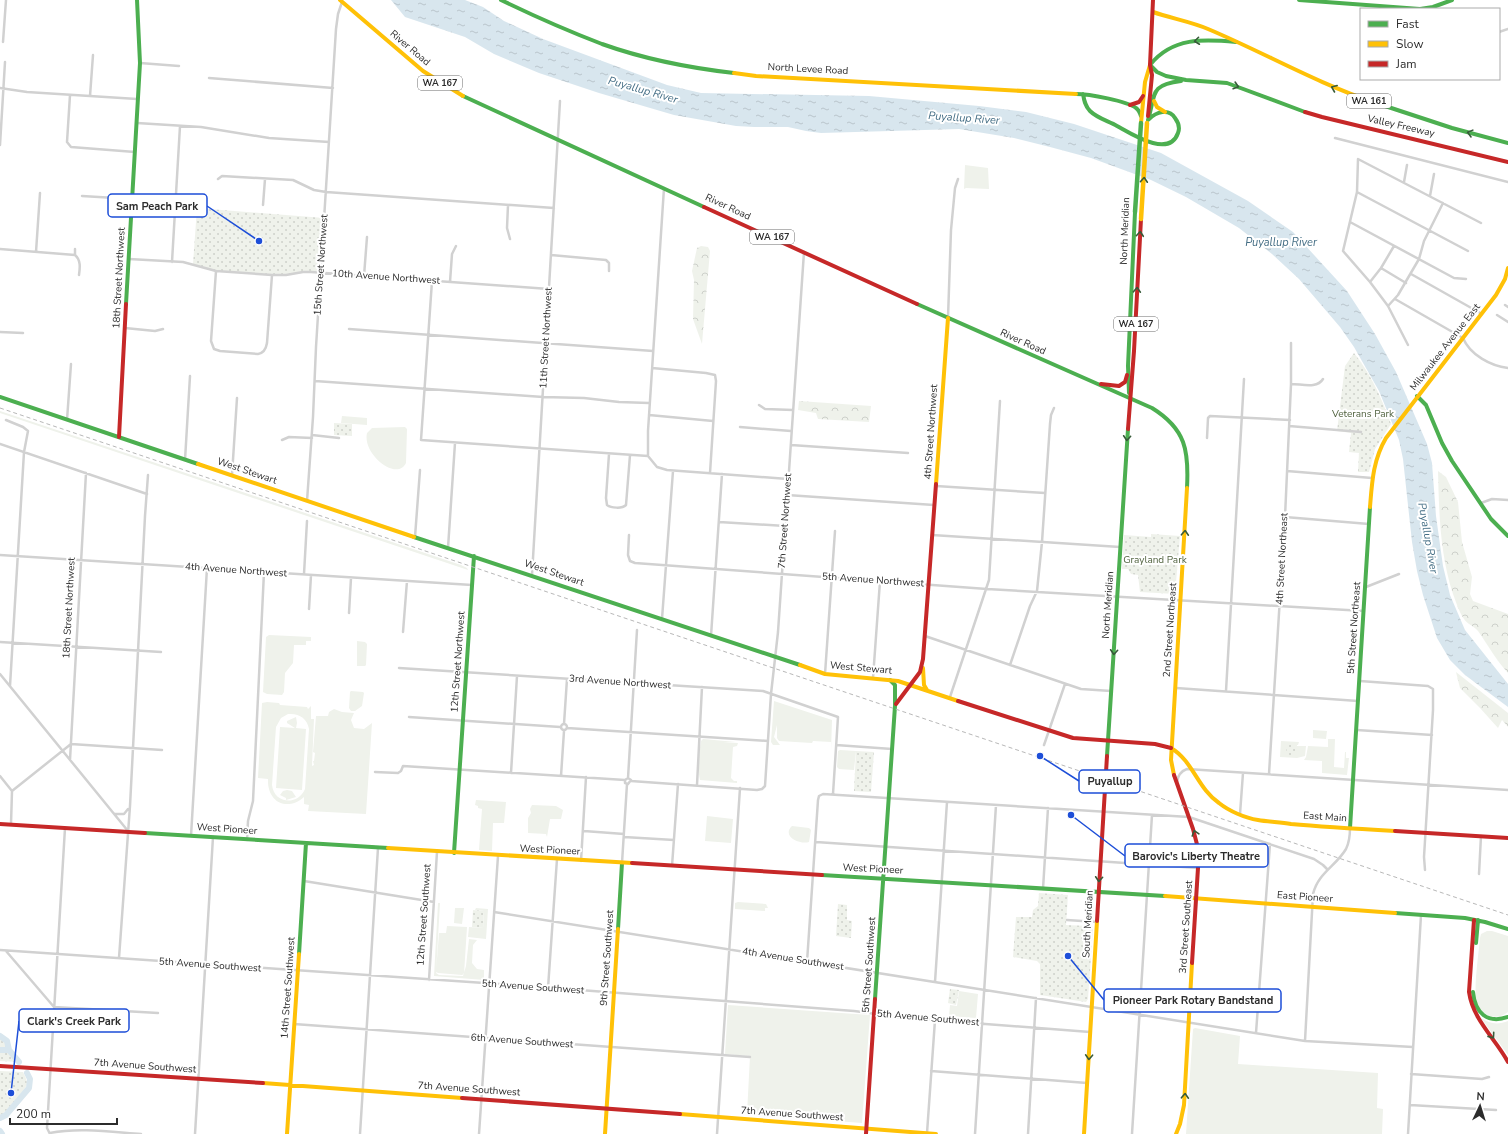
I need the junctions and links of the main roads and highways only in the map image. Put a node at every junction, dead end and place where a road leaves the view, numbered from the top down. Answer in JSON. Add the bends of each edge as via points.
{"nodes":[{"id":1,"x":137,"y":0,"type":"edge"},
{"id":2,"x":501,"y":0,"type":"edge"},
{"id":3,"x":1153,"y":0,"type":"edge"},
{"id":4,"x":1299,"y":0,"type":"edge"},
{"id":5,"x":1452,"y":0,"type":"edge"},
{"id":6,"x":341,"y":1,"type":"edge"},
{"id":7,"x":1407,"y":8,"type":"edge"},
{"id":8,"x":1425,"y":8,"type":"edge"},
{"id":9,"x":1153,"y":12,"type":"junction"},
{"id":10,"x":1236,"y":42,"type":"junction"},
{"id":11,"x":1150,"y":65,"type":"junction"},
{"id":12,"x":1198,"y":80,"type":"junction"},
{"id":13,"x":1083,"y":94,"type":"junction"},
{"id":14,"x":1143,"y":95,"type":"junction"},
{"id":15,"x":1153,"y":99,"type":"junction"},
{"id":16,"x":1126,"y":104,"type":"junction"},
{"id":17,"x":1165,"y":112,"type":"junction"},
{"id":18,"x":1141,"y":121,"type":"junction"},
{"id":19,"x":1148,"y":122,"type":"junction"},
{"id":20,"x":1508,"y":143,"type":"edge"},
{"id":21,"x":1508,"y":162,"type":"edge"},
{"id":22,"x":1508,"y":268,"type":"edge"},
{"id":23,"x":1506,"y":280,"type":"edge"},
{"id":24,"x":948,"y":318,"type":"junction"},
{"id":25,"x":1128,"y":366,"type":"junction"},
{"id":26,"x":1090,"y":382,"type":"junction"},
{"id":27,"x":0,"y":397,"type":"edge"},
{"id":28,"x":1416,"y":398,"type":"junction"},
{"id":29,"x":1129,"y":399,"type":"junction"},
{"id":30,"x":1149,"y":407,"type":"junction"},
{"id":31,"x":1128,"y":416,"type":"junction"},
{"id":32,"x":1389,"y":433,"type":"joint"},
{"id":33,"x":119,"y":437,"type":"junction"},
{"id":34,"x":1508,"y":536,"type":"edge"},
{"id":35,"x":474,"y":556,"type":"junction"},
{"id":36,"x":923,"y":659,"type":"junction"},
{"id":37,"x":888,"y":679,"type":"junction"},
{"id":38,"x":910,"y":684,"type":"junction"},
{"id":39,"x":927,"y":690,"type":"junction"},
{"id":40,"x":895,"y":706,"type":"junction"},
{"id":41,"x":1108,"y":741,"type":"junction"},
{"id":42,"x":1172,"y":748,"type":"junction"},
{"id":43,"x":1104,"y":812,"type":"joint"},
{"id":44,"x":1189,"y":817,"type":"joint"},
{"id":45,"x":0,"y":824,"type":"edge"},
{"id":46,"x":1350,"y":828,"type":"junction"},
{"id":47,"x":1508,"y":838,"type":"edge"},
{"id":48,"x":306,"y":843,"type":"junction"},
{"id":49,"x":454,"y":853,"type":"junction"},
{"id":50,"x":622,"y":864,"type":"junction"},
{"id":51,"x":884,"y":879,"type":"junction"},
{"id":52,"x":1098,"y":893,"type":"junction"},
{"id":53,"x":1196,"y":899,"type":"junction"},
{"id":54,"x":1476,"y":920,"type":"junction"},
{"id":55,"x":1508,"y":929,"type":"edge"},
{"id":56,"x":1508,"y":1017,"type":"edge"},
{"id":57,"x":1508,"y":1062,"type":"edge"},
{"id":58,"x":0,"y":1066,"type":"edge"},
{"id":59,"x":290,"y":1085,"type":"junction"},
{"id":60,"x":607,"y":1109,"type":"junction"},
{"id":61,"x":867,"y":1128,"type":"junction"},
{"id":62,"x":287,"y":1134,"type":"edge"},
{"id":63,"x":605,"y":1134,"type":"edge"},
{"id":64,"x":866,"y":1134,"type":"edge"},
{"id":65,"x":927,"y":1134,"type":"edge"},
{"id":66,"x":936,"y":1134,"type":"edge"},
{"id":67,"x":1084,"y":1134,"type":"edge"},
{"id":68,"x":1176,"y":1134,"type":"edge"}],
"edges":[{"from":1,"to":33,"type":"main road","name":"18th Street Northwest","via":[[140,63]]},
{"from":2,"to":13,"type":"main road","name":"North Levee Road","via":[[546,22],[603,44],[641,56],[714,71],[756,76]]},
{"from":3,"to":9,"type":"main road","name":"North Meridian"},
{"from":4,"to":7,"type":"main road"},
{"from":5,"to":8,"type":"main road"},
{"from":6,"to":24,"type":"main road","name":"River Road","number":"WA 167","via":[[423,71],[478,104]]},
{"from":9,"to":10,"type":"main road","number":"WA 161","via":[[1207,28]]},
{"from":9,"to":11,"type":"main road","name":"North Meridian"},
{"from":10,"to":11,"type":"main road","one_way":true,"via":[[1196,40],[1184,43],[1166,50]]},
{"from":20,"to":10,"type":"main road","name":"Valley Freeway","number":"WA 161","one_way":true,"via":[[1452,128],[1349,94]]},
{"from":11,"to":12,"type":"main road","number":"WA 161","via":[[1154,71],[1162,75]]},
{"from":11,"to":14,"type":"main road","name":"North Meridian","number":"WA 167"},
{"from":11,"to":19,"type":"main road","name":"North Meridian","via":[[1152,74]]},
{"from":12,"to":15,"type":"main road","number":"WA 167","via":[[1163,84],[1156,88]]},
{"from":12,"to":21,"type":"main road","name":"Valley Freeway","number":"WA 161","one_way":true,"via":[[1234,85],[1322,117]]},
{"from":13,"to":16,"type":"main road","name":"North Levee Road"},
{"from":13,"to":17,"type":"main road","via":[[1088,108],[1095,116],[1148,142],[1165,144],[1177,135],[1177,121]]},
{"from":14,"to":16,"type":"main road","via":[[1136,103]]},
{"from":14,"to":18,"type":"main road","name":"North Meridian","number":"WA 167"},
{"from":15,"to":17,"type":"main road","via":[[1156,106]]},
{"from":15,"to":19,"type":"main road","number":"WA 167"},
{"from":16,"to":18,"type":"main road","via":[[1138,109]]},
{"from":17,"to":19,"type":"main road","via":[[1156,113]]},
{"from":18,"to":25,"type":"main road","name":"North Meridian","number":"WA 167","bridge":true},
{"from":29,"to":19,"type":"main road","name":"North Meridian","number":"WA 167","one_way":true,"bridge":true},
{"from":22,"to":23,"type":"main road","name":"Milwaukee Avenue East"},
{"from":23,"to":28,"type":"main road","name":"Milwaukee Avenue East"},
{"from":24,"to":26,"type":"main road","name":"River Road","number":"WA 167"},
{"from":24,"to":36,"type":"main road","name":"4th Street Northwest"},
{"from":25,"to":26,"type":"main road","number":"WA 167","via":[[1122,385]]},
{"from":25,"to":29,"type":"main road","name":"North Meridian"},
{"from":26,"to":29,"type":"main road","name":"River Road","number":"WA 167"},
{"from":27,"to":33,"type":"main road","name":"West Stewart"},
{"from":28,"to":32,"type":"main road","name":"Milwaukee Avenue East"},
{"from":28,"to":34,"type":"main road","via":[[1426,404],[1446,450],[1491,519]]},
{"from":29,"to":30,"type":"main road","name":"2nd Street Northeast"},
{"from":29,"to":31,"type":"main road","name":"North Meridian"},
{"from":30,"to":31,"type":"main road","via":[[1132,405]]},
{"from":42,"to":30,"type":"main road","name":"2nd Street Northeast","one_way":true,"via":[[1187,454],[1182,438],[1174,426]]},
{"from":31,"to":41,"type":"main road","name":"North Meridian","one_way":true},
{"from":32,"to":46,"type":"main road","name":"5th Street Northeast","via":[[1376,457],[1372,478]]},
{"from":33,"to":35,"type":"main road","name":"West Stewart"},
{"from":35,"to":37,"type":"main road","name":"West Stewart","via":[[825,674]]},
{"from":35,"to":49,"type":"main road","name":"12th Street Northwest"},
{"from":36,"to":38,"type":"main road","name":"4th Street Northwest","via":[[920,672]]},
{"from":36,"to":39,"type":"main road","via":[[923,682]]},
{"from":37,"to":38,"type":"main road","name":"West Stewart"},
{"from":37,"to":40,"type":"main road","name":"5th Street Southwest","via":[[895,685]]},
{"from":38,"to":39,"type":"main road","name":"West Stewart"},
{"from":38,"to":40,"type":"main road","name":"4th Street Northwest"},
{"from":39,"to":41,"type":"main road","name":"West Stewart","via":[[1077,738]]},
{"from":40,"to":51,"type":"main road","name":"5th Street Southwest"},
{"from":41,"to":42,"type":"main road","name":"West Stewart","via":[[1155,744]]},
{"from":41,"to":43,"type":"main road","name":"North Meridian"},
{"from":42,"to":44,"type":"main road","name":"2nd Street Northeast","via":[[1176,785]]},
{"from":42,"to":46,"type":"main road","name":"East Main","via":[[1182,756],[1214,799],[1223,807],[1269,822]]},
{"from":43,"to":52,"type":"main road","name":"South Meridian","one_way":true},
{"from":53,"to":44,"type":"main road","name":"3rd Street Southeast","one_way":true,"via":[[1198,845]]},
{"from":45,"to":48,"type":"main road","name":"West Pioneer"},
{"from":46,"to":47,"type":"main road","name":"East Main"},
{"from":48,"to":49,"type":"main road","name":"West Pioneer"},
{"from":48,"to":59,"type":"main road","name":"14th Street Southwest"},
{"from":49,"to":50,"type":"main road","name":"West Pioneer"},
{"from":50,"to":51,"type":"main road","name":"West Pioneer"},
{"from":50,"to":60,"type":"main road","name":"9th Street Southwest"},
{"from":51,"to":52,"type":"main road","name":"West Pioneer"},
{"from":51,"to":61,"type":"main road","name":"5th Street Southwest"},
{"from":52,"to":53,"type":"main road","name":"East Pioneer"},
{"from":52,"to":67,"type":"main road","name":"South Meridian","one_way":true},
{"from":53,"to":54,"type":"main road","name":"East Pioneer"},
{"from":68,"to":53,"type":"main road","name":"3rd Street Southeast","one_way":true,"via":[[1184,1105]]},
{"from":54,"to":55,"type":"main road","name":"East Pioneer"},
{"from":54,"to":56,"type":"main road","via":[[1472,992],[1474,1002],[1485,1017],[1496,1020]]},
{"from":54,"to":57,"type":"main road","one_way":true,"via":[[1470,1001]]},
{"from":58,"to":59,"type":"main road","name":"7th Avenue Southwest"},
{"from":59,"to":60,"type":"main road","name":"7th Avenue Southwest"},
{"from":59,"to":62,"type":"main road","name":"14th Street Southwest"},
{"from":60,"to":61,"type":"main road","name":"7th Avenue Southwest"},
{"from":60,"to":63,"type":"main road","name":"9th Street Southwest"},
{"from":61,"to":64,"type":"main road","name":"5th Street Southwest"},
{"from":61,"to":65,"type":"main road","name":"7th Avenue Southwest"},
{"from":65,"to":66,"type":"main road","name":"7th Avenue Southwest"}]}
